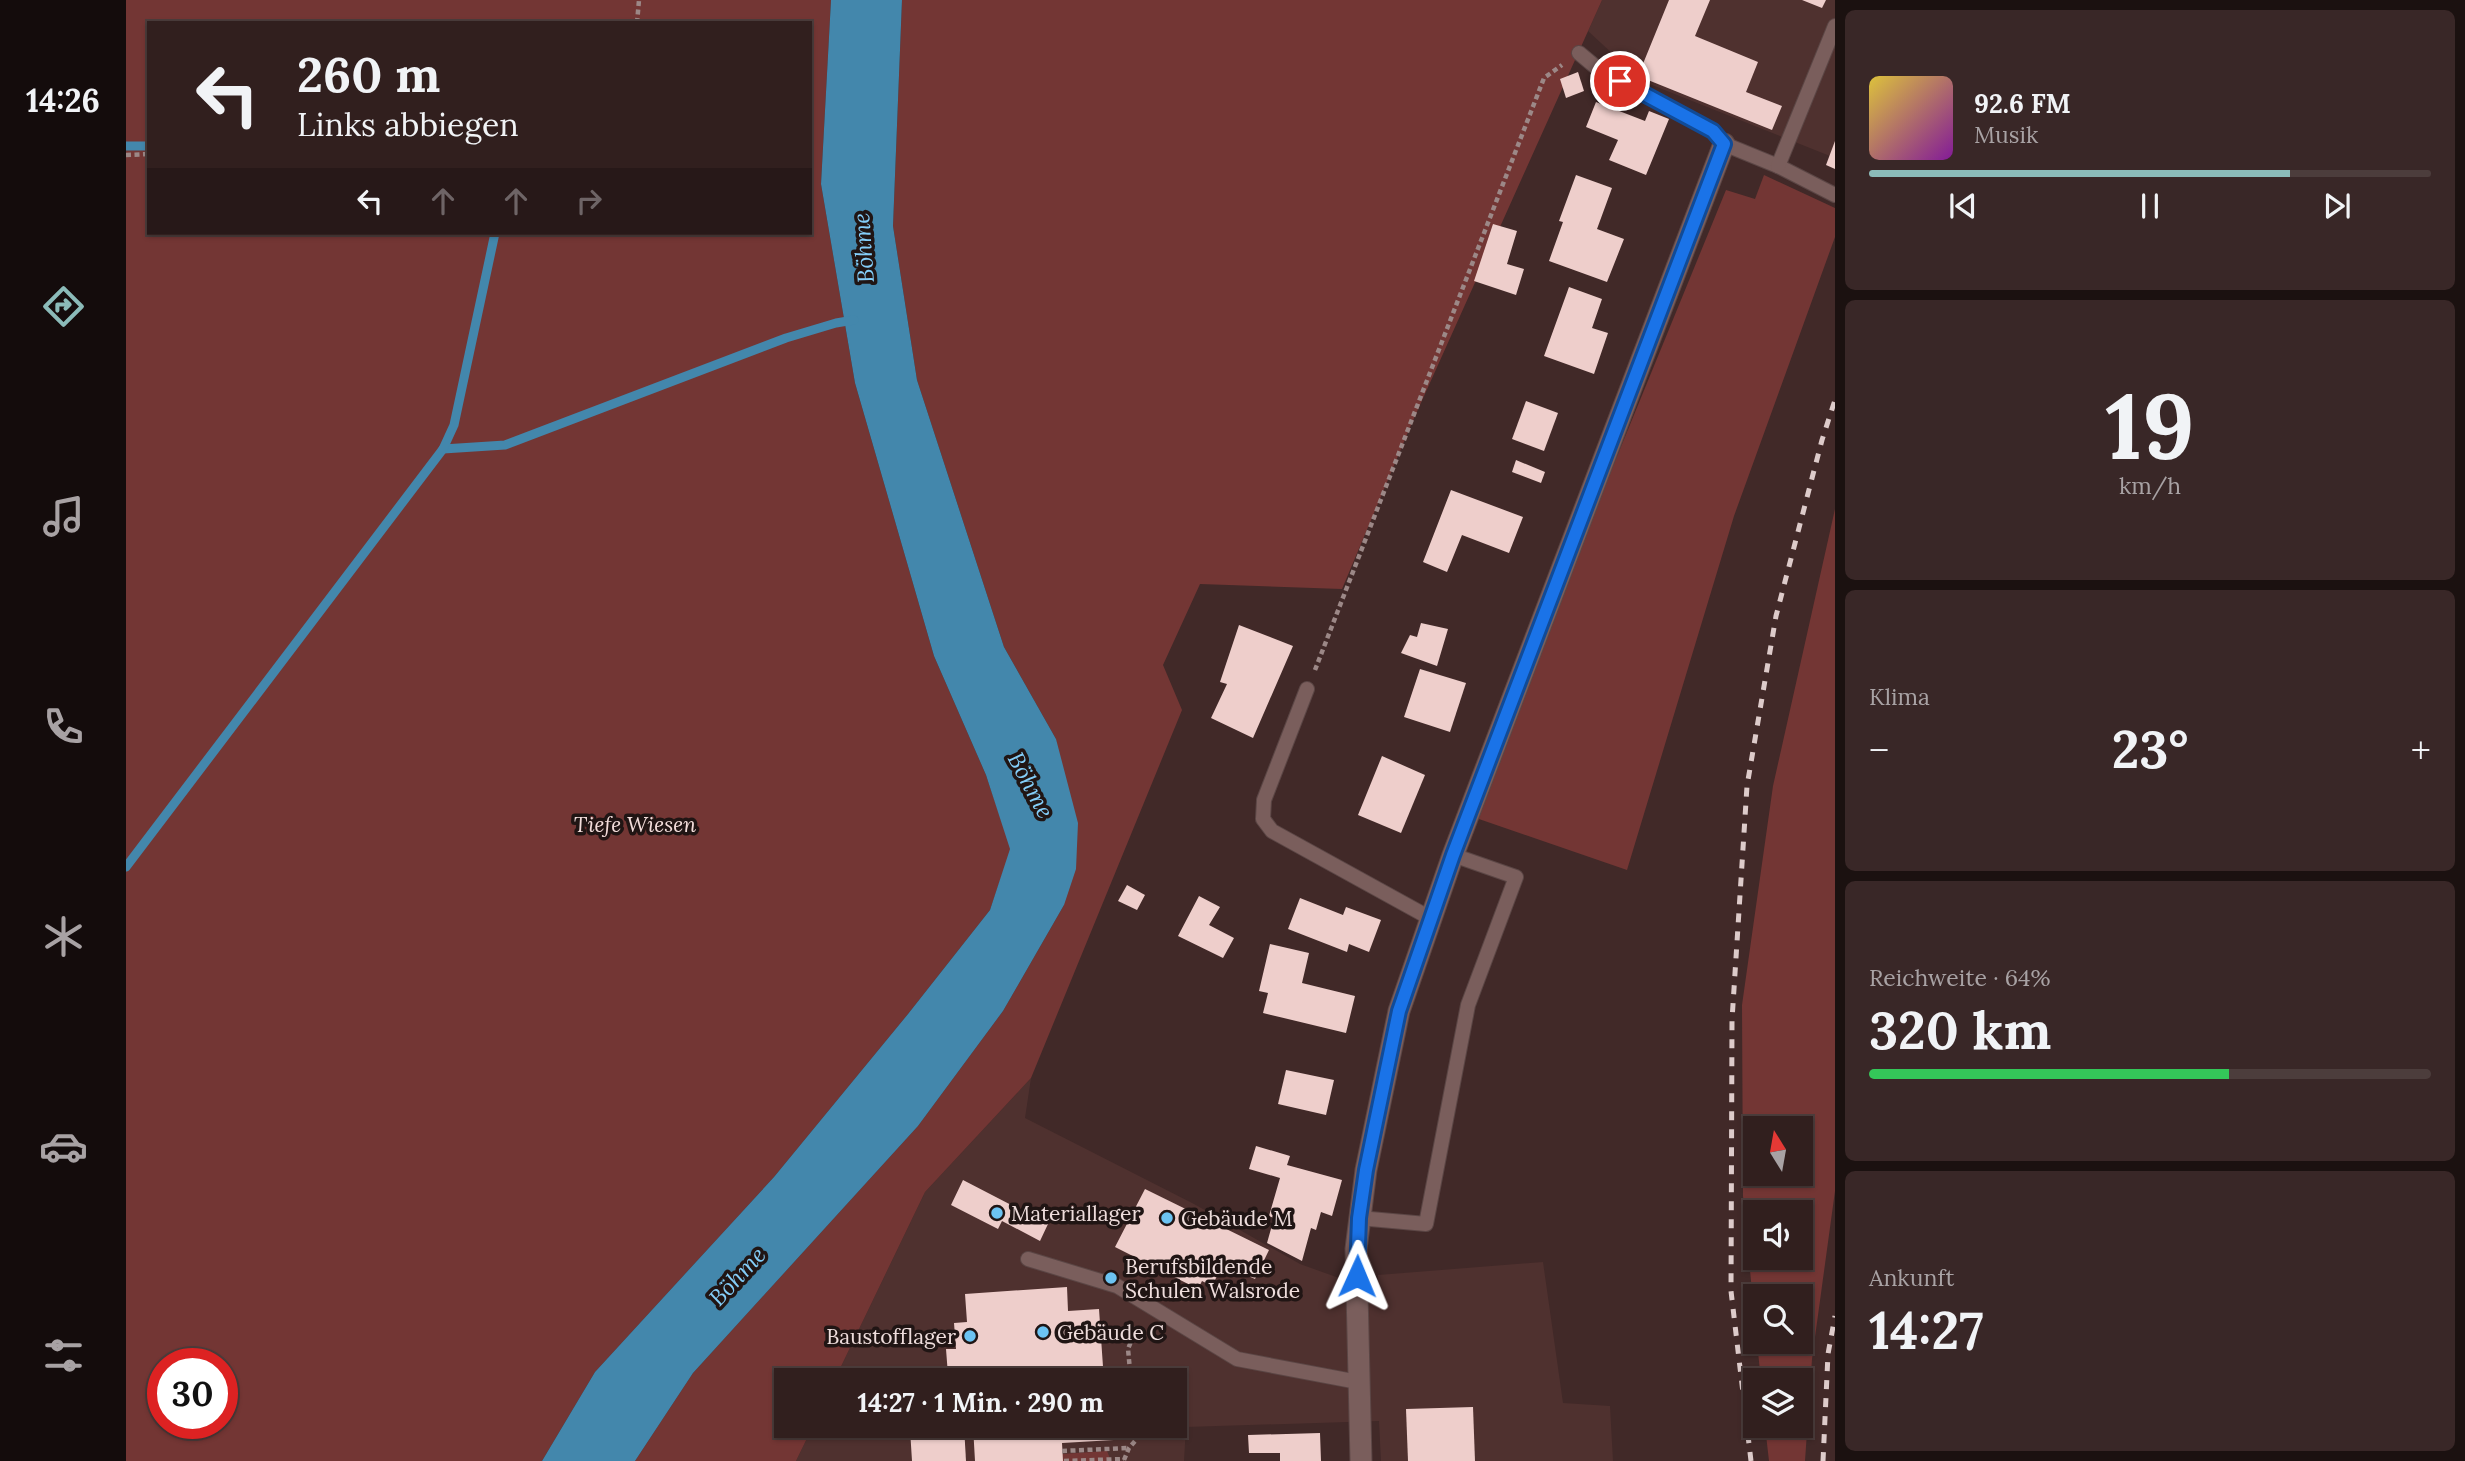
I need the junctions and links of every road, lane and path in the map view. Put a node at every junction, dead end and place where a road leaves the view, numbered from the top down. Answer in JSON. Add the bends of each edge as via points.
{"nodes":[{"id":1,"x":639,"y":0,"type":"edge"},
{"id":2,"x":637,"y":21,"type":"edge"},
{"id":3,"x":1835,"y":26,"type":"edge"},
{"id":4,"x":1579,"y":53,"type":"joint"},
{"id":5,"x":1724,"y":144,"type":"junction"},
{"id":6,"x":147,"y":154,"type":"edge"},
{"id":7,"x":126,"y":155,"type":"edge"},
{"id":8,"x":1778,"y":166,"type":"junction"},
{"id":9,"x":1835,"y":195,"type":"edge"},
{"id":10,"x":1307,"y":689,"type":"joint"},
{"id":11,"x":1453,"y":855,"type":"junction"},
{"id":12,"x":1430,"y":918,"type":"junction"},
{"id":13,"x":1359,"y":1218,"type":"junction"},
{"id":14,"x":1028,"y":1259,"type":"dead end"},
{"id":15,"x":1147,"y":1304,"type":"junction"},
{"id":16,"x":1130,"y":1368,"type":"edge"},
{"id":17,"x":1358,"y":1382,"type":"junction"},
{"id":18,"x":1135,"y":1438,"type":"edge"},
{"id":19,"x":1129,"y":1448,"type":"junction"},
{"id":20,"x":1062,"y":1451,"type":"dead end"},
{"id":21,"x":1124,"y":1460,"type":"edge"},
{"id":22,"x":1064,"y":1461,"type":"edge"},
{"id":23,"x":1361,"y":1461,"type":"edge"}],
"edges":[{"from":1,"to":2,"type":"path"},
{"from":3,"to":8,"type":"lane"},
{"from":4,"to":5,"type":"lane","via":[[1597,68],[1713,131]]},
{"from":4,"to":10,"type":"path","via":[[1544,78]]},
{"from":5,"to":8,"type":"lane"},
{"from":5,"to":11,"type":"street"},
{"from":6,"to":7,"type":"path"},
{"from":8,"to":9,"type":"lane"},
{"from":10,"to":12,"type":"lane","via":[[1264,800],[1263,819],[1272,831]]},
{"from":11,"to":12,"type":"street"},
{"from":11,"to":13,"type":"lane","via":[[1516,877],[1468,1005],[1426,1224]]},
{"from":12,"to":13,"type":"street","via":[[1399,1011]]},
{"from":13,"to":17,"type":"street"},
{"from":14,"to":15,"type":"lane","via":[[1117,1286]]},
{"from":15,"to":16,"type":"path","via":[[1128,1349]]},
{"from":15,"to":17,"type":"lane","via":[[1237,1359]]},
{"from":17,"to":23,"type":"street"},
{"from":18,"to":19,"type":"path"},
{"from":19,"to":20,"type":"path"},
{"from":19,"to":21,"type":"path"},
{"from":21,"to":22,"type":"path"}]}
